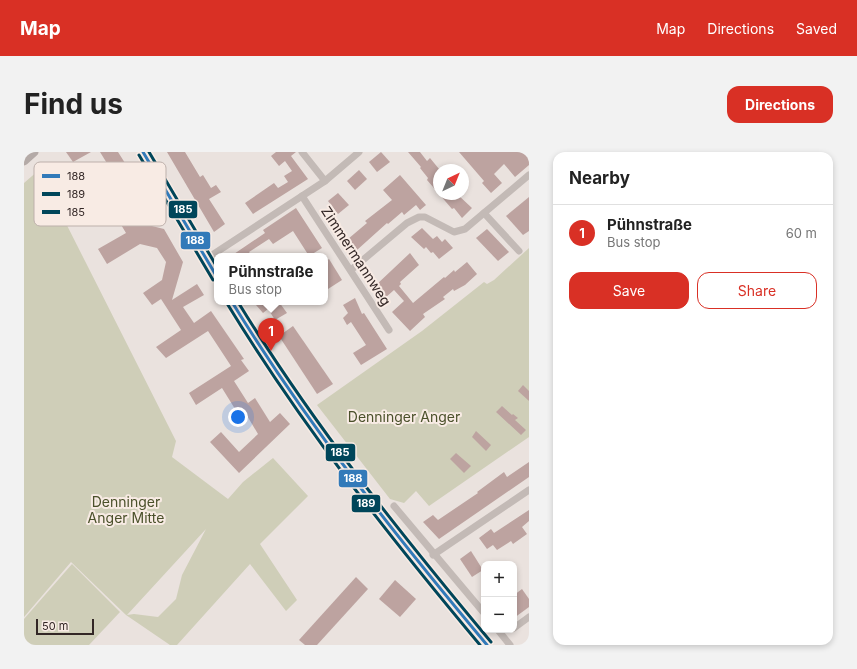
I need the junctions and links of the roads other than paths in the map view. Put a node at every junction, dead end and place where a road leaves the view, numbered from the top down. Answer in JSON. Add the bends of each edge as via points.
{"nodes":[{"id":1,"x":34,"y":152,"type":"edge"},
{"id":2,"x":143,"y":152,"type":"edge"},
{"id":3,"x":302,"y":152,"type":"edge"},
{"id":4,"x":360,"y":152,"type":"edge"},
{"id":5,"x":24,"y":161,"type":"edge"},
{"id":6,"x":149,"y":162,"type":"edge"},
{"id":7,"x":529,"y":175,"type":"edge"},
{"id":8,"x":324,"y":181,"type":"junction"},
{"id":9,"x":166,"y":191,"type":"edge"},
{"id":10,"x":302,"y":196,"type":"junction"},
{"id":11,"x":484,"y":213,"type":"junction"},
{"id":12,"x":519,"y":251,"type":"dead end"},
{"id":13,"x":215,"y":253,"type":"edge"},
{"id":14,"x":214,"y":254,"type":"edge"},
{"id":15,"x":206,"y":259,"type":"junction"},
{"id":16,"x":351,"y":270,"type":"junction"},
{"id":17,"x":214,"y":272,"type":"edge"},
{"id":18,"x":234,"y":305,"type":"edge"},
{"id":19,"x":389,"y":330,"type":"dead end"},
{"id":20,"x":529,"y":490,"type":"edge"},
{"id":21,"x":394,"y":506,"type":"dead end"},
{"id":22,"x":433,"y":554,"type":"junction"},
{"id":23,"x":481,"y":610,"type":"edge"},
{"id":24,"x":529,"y":617,"type":"edge"},
{"id":25,"x":517,"y":626,"type":"edge"},
{"id":26,"x":500,"y":633,"type":"edge"},
{"id":27,"x":486,"y":645,"type":"edge"},
{"id":28,"x":510,"y":645,"type":"edge"}],
"edges":[{"from":1,"to":5,"type":"main road"},
{"from":2,"to":6,"type":"street"},
{"from":3,"to":8,"type":"street"},
{"from":4,"to":8,"type":"street"},
{"from":7,"to":11,"type":"street"},
{"from":8,"to":10,"type":"street"},
{"from":9,"to":15,"type":"street"},
{"from":10,"to":13,"type":"street"},
{"from":10,"to":16,"type":"street","name":"Zimmermannweg"},
{"from":11,"to":12,"type":"street"},
{"from":11,"to":16,"type":"street","via":[[465,229],[454,232],[418,216]]},
{"from":14,"to":15,"type":"street"},
{"from":15,"to":17,"type":"street"},
{"from":16,"to":19,"type":"street","name":"Zimmermannweg"},
{"from":18,"to":27,"type":"street","via":[[286,388],[344,470]]},
{"from":20,"to":22,"type":"street"},
{"from":21,"to":22,"type":"street"},
{"from":22,"to":23,"type":"street"},
{"from":24,"to":25,"type":"street"},
{"from":26,"to":28,"type":"street"}]}
